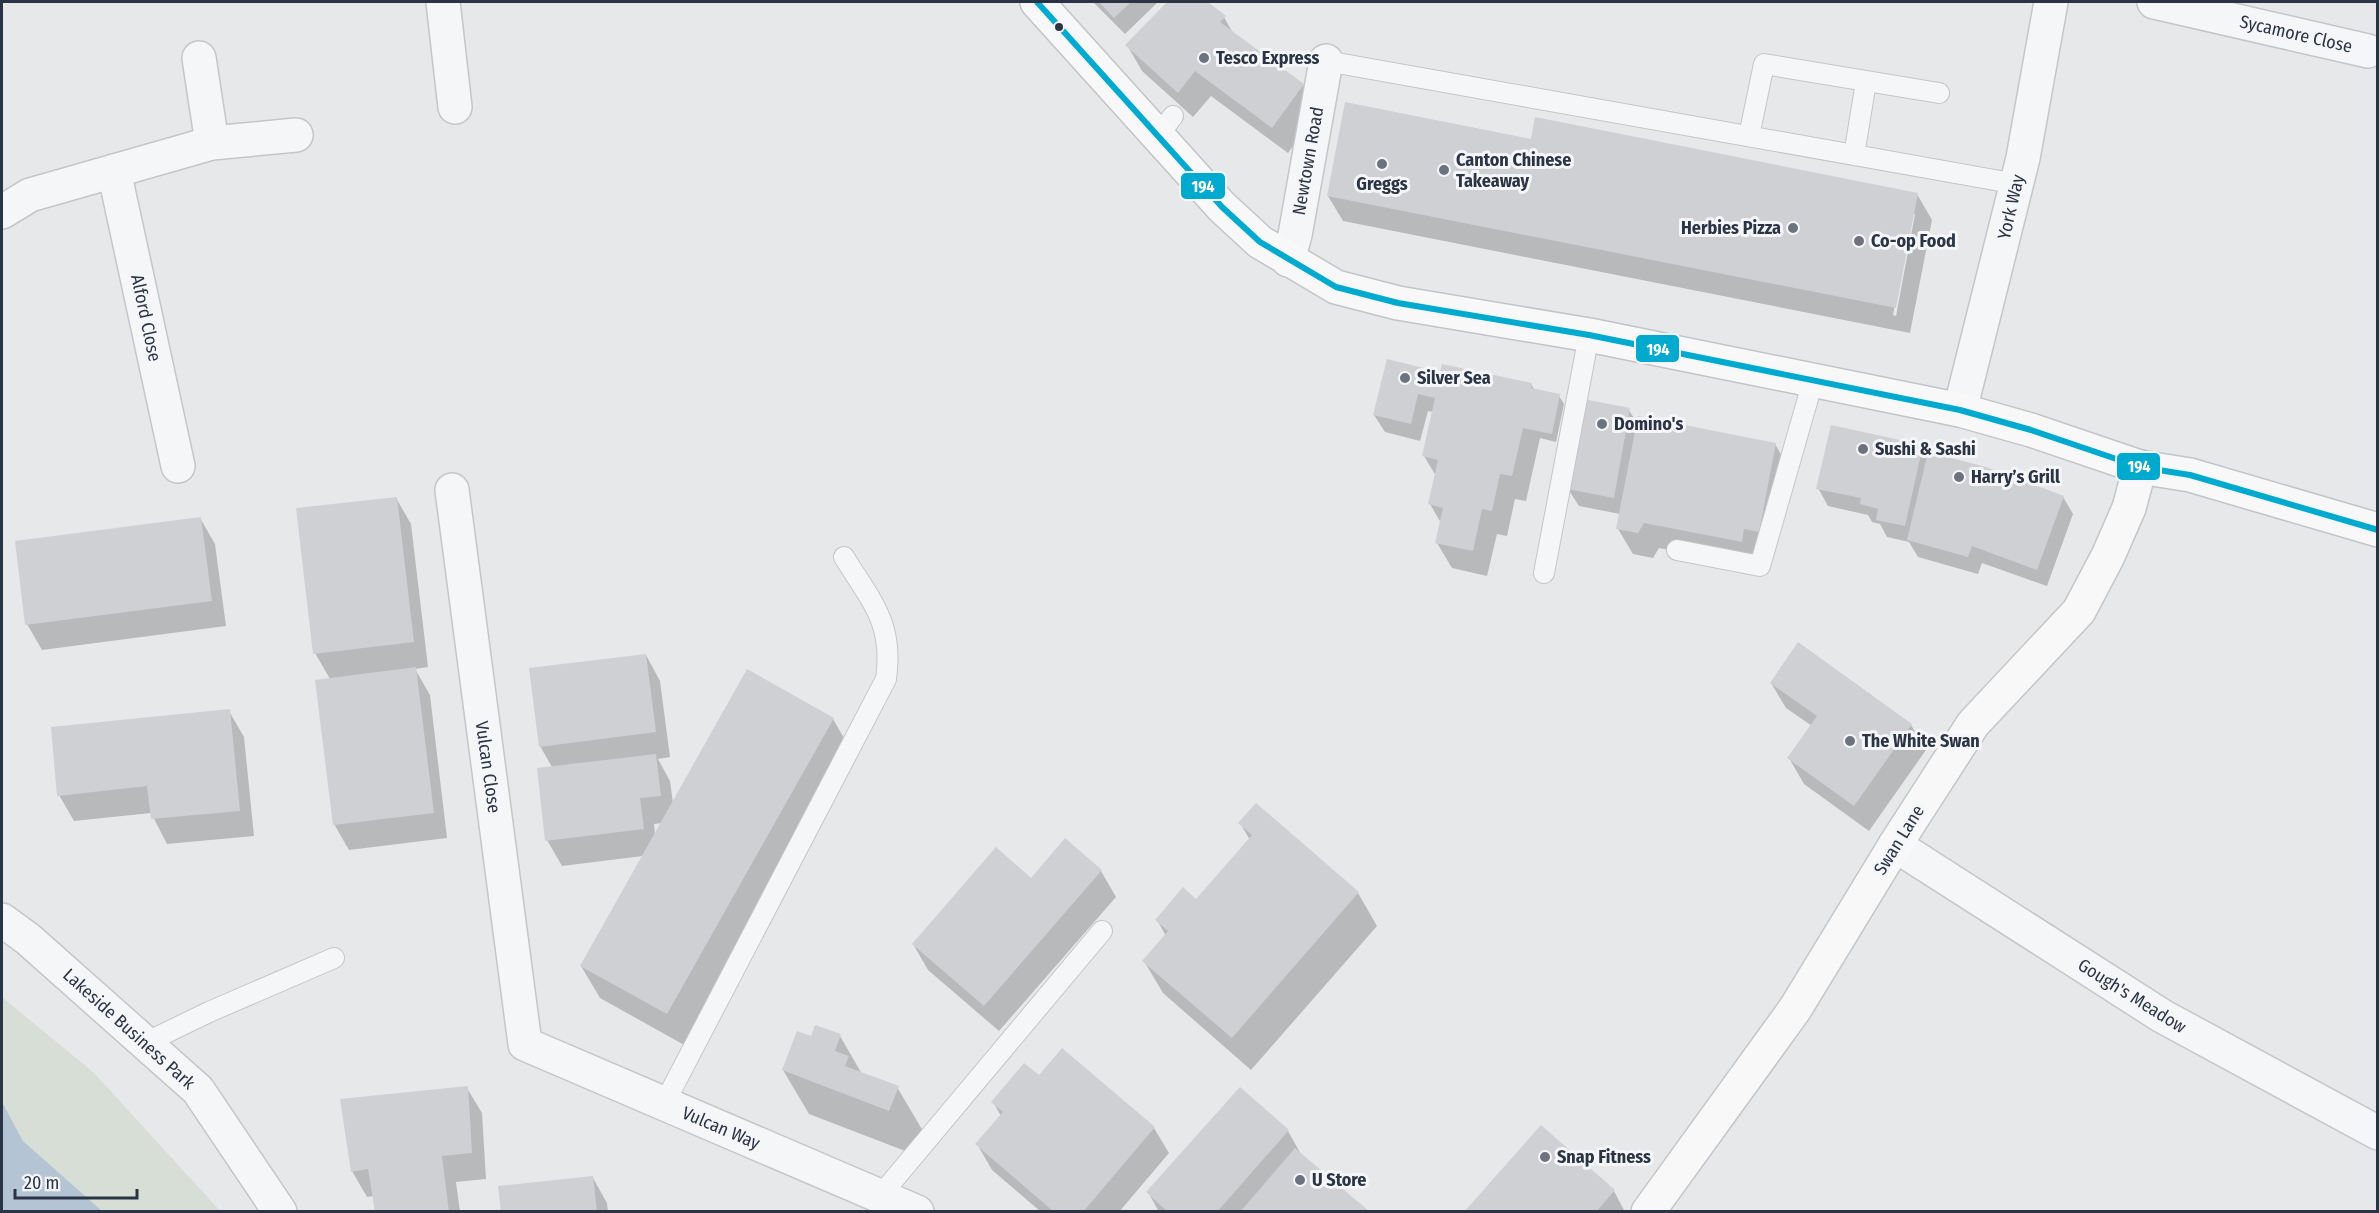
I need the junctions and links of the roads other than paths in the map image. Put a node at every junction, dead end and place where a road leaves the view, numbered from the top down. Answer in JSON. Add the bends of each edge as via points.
{"nodes":[{"id":1,"x":443,"y":2,"type":"edge"},
{"id":2,"x":1037,"y":2,"type":"edge"},
{"id":3,"x":2051,"y":2,"type":"edge"},
{"id":4,"x":2154,"y":2,"type":"edge"},
{"id":5,"x":2368,"y":51,"type":"dead end"},
{"id":6,"x":199,"y":58,"type":"dead end"},
{"id":7,"x":1326,"y":61,"type":"joint"},
{"id":8,"x":1866,"y":82,"type":"junction"},
{"id":9,"x":1939,"y":93,"type":"dead end"},
{"id":10,"x":455,"y":107,"type":"dead end"},
{"id":11,"x":296,"y":135,"type":"dead end"},
{"id":12,"x":1749,"y":136,"type":"junction"},
{"id":13,"x":212,"y":143,"type":"junction"},
{"id":14,"x":1854,"y":155,"type":"junction"},
{"id":15,"x":114,"y":171,"type":"junction"},
{"id":16,"x":2017,"y":184,"type":"junction"},
{"id":17,"x":2,"y":212,"type":"edge"},
{"id":18,"x":1288,"y":260,"type":"junction"},
{"id":19,"x":1589,"y":335,"type":"junction"},
{"id":20,"x":1813,"y":381,"type":"junction"},
{"id":21,"x":1960,"y":410,"type":"junction"},
{"id":22,"x":178,"y":466,"type":"dead end"},
{"id":23,"x":2140,"y":467,"type":"junction"},
{"id":24,"x":452,"y":490,"type":"dead end"},
{"id":25,"x":2378,"y":530,"type":"edge"},
{"id":26,"x":1677,"y":550,"type":"dead end"},
{"id":27,"x":844,"y":556,"type":"dead end"},
{"id":28,"x":1544,"y":573,"type":"dead end"},
{"id":29,"x":1895,"y":845,"type":"junction"},
{"id":30,"x":2,"y":921,"type":"edge"},
{"id":31,"x":1102,"y":931,"type":"dead end"},
{"id":32,"x":333,"y":957,"type":"dead end"},
{"id":33,"x":145,"y":1043,"type":"junction"},
{"id":34,"x":525,"y":1044,"type":"joint"},
{"id":35,"x":664,"y":1104,"type":"junction"},
{"id":36,"x":2378,"y":1133,"type":"edge"},
{"id":37,"x":880,"y":1196,"type":"junction"},
{"id":38,"x":280,"y":1212,"type":"edge"},
{"id":39,"x":917,"y":1212,"type":"edge"},
{"id":40,"x":1648,"y":1212,"type":"edge"}],
"edges":[{"from":1,"to":10,"type":"street"},
{"from":2,"to":18,"type":"main road","via":[[1166,126],[1221,207],[1260,242]]},
{"from":3,"to":16,"type":"street","name":"York Way"},
{"from":4,"to":5,"type":"street","name":"Sycamore Close"},
{"from":6,"to":13,"type":"street"},
{"from":7,"to":12,"type":"lane"},
{"from":7,"to":18,"type":"street","name":"Newtown Road"},
{"from":8,"to":9,"type":"lane"},
{"from":8,"to":12,"type":"lane","via":[[1764,64]]},
{"from":8,"to":14,"type":"lane"},
{"from":11,"to":13,"type":"street"},
{"from":12,"to":14,"type":"lane"},
{"from":13,"to":15,"type":"street"},
{"from":14,"to":16,"type":"lane"},
{"from":15,"to":17,"type":"street","via":[[30,195]]},
{"from":15,"to":22,"type":"street","name":"Alford Close"},
{"from":16,"to":21,"type":"street","name":"York Way"},
{"from":18,"to":19,"type":"main road","via":[[1335,287],[1369,297]]},
{"from":19,"to":20,"type":"main road"},
{"from":19,"to":28,"type":"lane"},
{"from":20,"to":21,"type":"main road"},
{"from":20,"to":26,"type":"lane","via":[[1761,566]]},
{"from":21,"to":23,"type":"main road"},
{"from":23,"to":25,"type":"main road","via":[[2190,475]]},
{"from":23,"to":29,"type":"main road","name":"Swan Lane","via":[[2129,508],[2079,610],[1974,724]]},
{"from":24,"to":34,"type":"street","name":"Vulcan Close"},
{"from":27,"to":35,"type":"lane","via":[[883,620],[889,648],[886,679]]},
{"from":29,"to":36,"type":"street","name":"Gough's Meadow","via":[[2162,1016]]},
{"from":29,"to":40,"type":"main road","name":"Swan Lane","via":[[1795,1009]]},
{"from":30,"to":33,"type":"street","name":"Lakeside Business Park","via":[[28,939]]},
{"from":31,"to":37,"type":"lane"},
{"from":32,"to":33,"type":"lane"},
{"from":33,"to":38,"type":"street","name":"Lakeside Business Park","via":[[198,1090]]},
{"from":34,"to":35,"type":"street","name":"Vulcan Way"},
{"from":35,"to":37,"type":"street","name":"Vulcan Way"},
{"from":37,"to":39,"type":"street","name":"Vulcan Way"}]}
